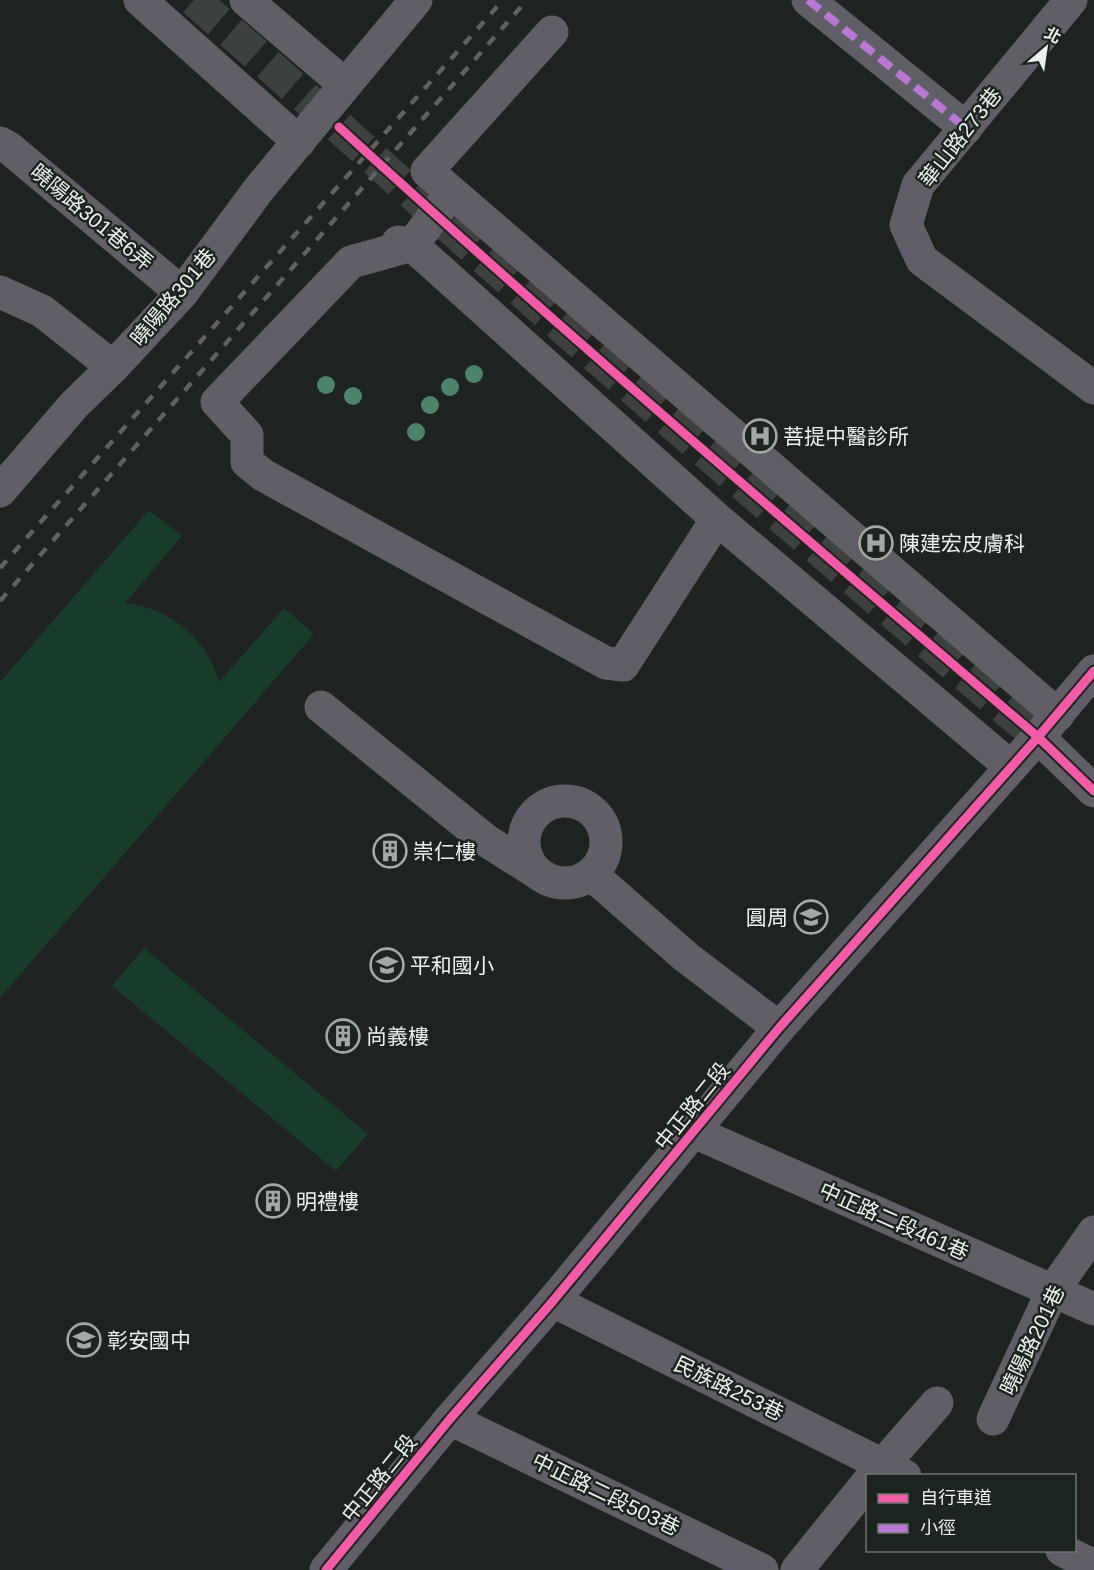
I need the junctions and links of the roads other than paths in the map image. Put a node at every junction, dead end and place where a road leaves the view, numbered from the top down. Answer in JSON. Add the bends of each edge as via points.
{"nodes":[{"id":1,"x":140,"y":0,"type":"edge"},
{"id":2,"x":246,"y":0,"type":"edge"},
{"id":3,"x":416,"y":0,"type":"edge"},
{"id":4,"x":808,"y":0,"type":"edge"},
{"id":5,"x":1071,"y":0,"type":"edge"},
{"id":6,"x":552,"y":32,"type":"dead end"},
{"id":7,"x":340,"y":90,"type":"junction"},
{"id":8,"x":966,"y":128,"type":"junction"},
{"id":9,"x":299,"y":142,"type":"junction"},
{"id":10,"x":0,"y":143,"type":"edge"},
{"id":11,"x":451,"y":193,"type":"junction"},
{"id":12,"x":405,"y":244,"type":"junction"},
{"id":13,"x":0,"y":292,"type":"edge"},
{"id":14,"x":182,"y":293,"type":"junction"},
{"id":15,"x":113,"y":367,"type":"junction"},
{"id":16,"x":1094,"y":388,"type":"edge"},
{"id":17,"x":0,"y":491,"type":"edge"},
{"id":18,"x":717,"y":519,"type":"junction"},
{"id":19,"x":1094,"y":671,"type":"edge"},
{"id":20,"x":321,"y":707,"type":"dead end"},
{"id":21,"x":1048,"y":726,"type":"junction"},
{"id":22,"x":1011,"y":767,"type":"junction"},
{"id":23,"x":1094,"y":791,"type":"edge"},
{"id":24,"x":539,"y":873,"type":"junction"},
{"id":25,"x":591,"y":874,"type":"junction"},
{"id":26,"x":779,"y":1028,"type":"junction"},
{"id":27,"x":694,"y":1132,"type":"junction"},
{"id":28,"x":1094,"y":1232,"type":"edge"},
{"id":29,"x":1052,"y":1292,"type":"junction"},
{"id":30,"x":553,"y":1301,"type":"junction"},
{"id":31,"x":1094,"y":1309,"type":"edge"},
{"id":32,"x":937,"y":1403,"type":"dead end"},
{"id":33,"x":450,"y":1419,"type":"junction"},
{"id":34,"x":993,"y":1419,"type":"dead end"},
{"id":35,"x":882,"y":1474,"type":"edge"},
{"id":36,"x":866,"y":1492,"type":"edge"},
{"id":37,"x":1064,"y":1552,"type":"edge"},
{"id":38,"x":1094,"y":1566,"type":"edge"},
{"id":39,"x":326,"y":1570,"type":"edge"},
{"id":40,"x":762,"y":1570,"type":"edge"},
{"id":41,"x":797,"y":1570,"type":"edge"}],
"edges":[{"from":1,"to":9,"type":"street"},
{"from":2,"to":7,"type":"street"},
{"from":3,"to":7,"type":"street","name":"曉陽路301巷"},
{"from":4,"to":8,"type":"street"},
{"from":5,"to":8,"type":"street","name":"華山路273巷"},
{"from":6,"to":11,"type":"street","via":[[427,171]]},
{"from":7,"to":9,"type":"street","name":"曉陽路301巷"},
{"from":8,"to":16,"type":"street","name":"華山路273巷","via":[[918,185],[906,225],[922,260]]},
{"from":9,"to":14,"type":"street","name":"曉陽路301巷"},
{"from":10,"to":14,"type":"street","name":"曉陽路301巷6弄"},
{"from":11,"to":12,"type":"street"},
{"from":11,"to":21,"type":"street"},
{"from":12,"to":18,"type":"street"},
{"from":12,"to":18,"type":"street","via":[[351,262],[217,402],[247,435],[247,462],[263,475],[606,663],[623,665]]},
{"from":13,"to":15,"type":"street","via":[[42,311]]},
{"from":14,"to":15,"type":"street","name":"曉陽路301巷"},
{"from":15,"to":17,"type":"street","name":"曉陽路301巷","via":[[74,405]]},
{"from":18,"to":22,"type":"street"},
{"from":19,"to":21,"type":"street","name":"中正路二段"},
{"from":20,"to":24,"type":"street","via":[[487,841]]},
{"from":21,"to":22,"type":"street","name":"中正路二段"},
{"from":21,"to":23,"type":"street"},
{"from":22,"to":26,"type":"street","name":"中正路二段"},
{"from":24,"to":25,"type":"street","via":[[559,883],[581,880]]},
{"from":24,"to":25,"type":"street","via":[[525,853],[526,828],[541,808],[565,801],[589,808],[604,828],[605,853]]},
{"from":25,"to":26,"type":"street","via":[[686,957]]},
{"from":26,"to":27,"type":"street","name":"中正路二段"},
{"from":27,"to":29,"type":"street","name":"中正路二段461巷"},
{"from":27,"to":30,"type":"street","name":"中正路二段"},
{"from":28,"to":29,"type":"street","name":"曉陽路201巷"},
{"from":29,"to":31,"type":"street","name":"中正路二段461巷"},
{"from":29,"to":34,"type":"street","name":"曉陽路201巷"},
{"from":30,"to":33,"type":"street","name":"中正路二段"},
{"from":30,"to":35,"type":"street","name":"民族路253巷"},
{"from":32,"to":35,"type":"street"},
{"from":33,"to":39,"type":"street","name":"中正路二段"},
{"from":33,"to":40,"type":"street","name":"中正路二段503巷"},
{"from":36,"to":41,"type":"street"},
{"from":37,"to":38,"type":"street"}]}
